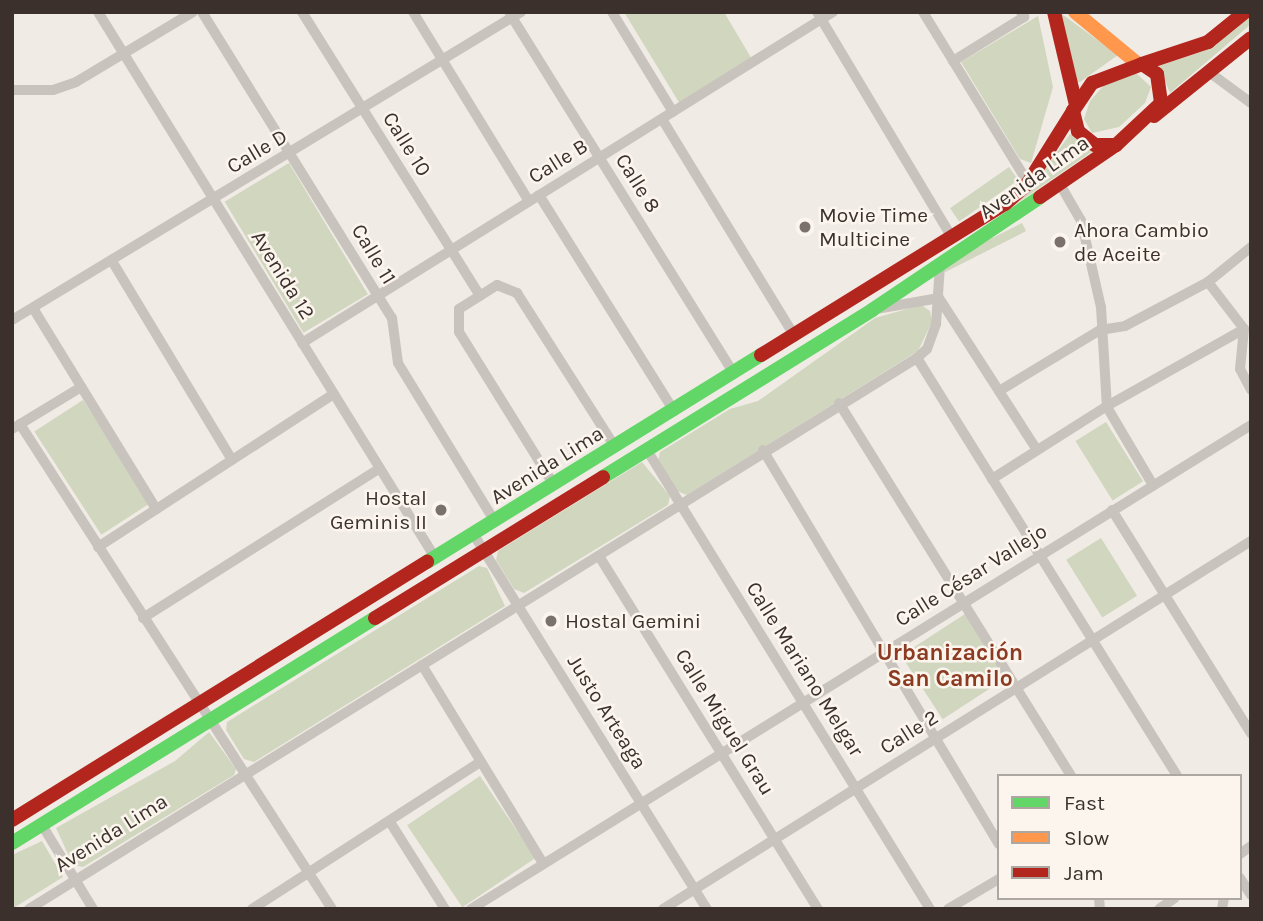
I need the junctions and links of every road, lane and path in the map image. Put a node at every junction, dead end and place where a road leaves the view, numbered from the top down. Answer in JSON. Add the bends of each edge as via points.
{"nodes":[{"id":1,"x":97,"y":12,"type":"edge"},
{"id":2,"x":202,"y":12,"type":"edge"},
{"id":3,"x":302,"y":12,"type":"edge"},
{"id":4,"x":413,"y":12,"type":"edge"},
{"id":5,"x":612,"y":12,"type":"edge"},
{"id":6,"x":833,"y":12,"type":"edge"},
{"id":7,"x":923,"y":12,"type":"edge"},
{"id":8,"x":1054,"y":12,"type":"edge"},
{"id":9,"x":1075,"y":12,"type":"edge"},
{"id":10,"x":1245,"y":12,"type":"edge"},
{"id":11,"x":189,"y":13,"type":"edge"},
{"id":12,"x":514,"y":14,"type":"edge"},
{"id":13,"x":1022,"y":15,"type":"edge"},
{"id":14,"x":819,"y":16,"type":"edge"},
{"id":15,"x":1251,"y":38,"type":"edge"},
{"id":16,"x":124,"y":55,"type":"junction"},
{"id":17,"x":443,"y":60,"type":"junction"},
{"id":18,"x":953,"y":61,"type":"junction"},
{"id":19,"x":1140,"y":64,"type":"junction"},
{"id":20,"x":1209,"y":72,"type":"junction"},
{"id":21,"x":12,"y":90,"type":"edge"},
{"id":22,"x":1249,"y":98,"type":"edge"},
{"id":23,"x":1074,"y":108,"type":"junction"},
{"id":24,"x":362,"y":109,"type":"junction"},
{"id":25,"x":673,"y":112,"type":"junction"},
{"id":26,"x":662,"y":119,"type":"junction"},
{"id":27,"x":1150,"y":119,"type":"junction"},
{"id":28,"x":1116,"y":145,"type":"junction"},
{"id":29,"x":291,"y":153,"type":"junction"},
{"id":30,"x":600,"y":158,"type":"junction"},
{"id":31,"x":1028,"y":183,"type":"junction"},
{"id":32,"x":1061,"y":186,"type":"junction"},
{"id":33,"x":534,"y":198,"type":"junction"},
{"id":34,"x":214,"y":200,"type":"junction"},
{"id":35,"x":952,"y":238,"type":"junction"},
{"id":36,"x":1251,"y":247,"type":"edge"},
{"id":37,"x":451,"y":250,"type":"junction"},
{"id":38,"x":112,"y":261,"type":"junction"},
{"id":39,"x":940,"y":266,"type":"junction"},
{"id":40,"x":1208,"y":282,"type":"junction"},
{"id":41,"x":377,"y":296,"type":"junction"},
{"id":42,"x":480,"y":296,"type":"junction"},
{"id":43,"x":939,"y":298,"type":"junction"},
{"id":44,"x":33,"y":308,"type":"junction"},
{"id":45,"x":872,"y":310,"type":"junction"},
{"id":46,"x":12,"y":320,"type":"edge"},
{"id":47,"x":1244,"y":329,"type":"junction"},
{"id":48,"x":1100,"y":330,"type":"junction"},
{"id":49,"x":795,"y":337,"type":"junction"},
{"id":50,"x":302,"y":343,"type":"junction"},
{"id":51,"x":917,"y":358,"type":"junction"},
{"id":52,"x":734,"y":374,"type":"junction"},
{"id":53,"x":81,"y":387,"type":"junction"},
{"id":54,"x":1251,"y":390,"type":"edge"},
{"id":55,"x":999,"y":391,"type":"junction"},
{"id":56,"x":334,"y":394,"type":"junction"},
{"id":57,"x":839,"y":402,"type":"junction"},
{"id":58,"x":1107,"y":406,"type":"junction"},
{"id":59,"x":674,"y":411,"type":"junction"},
{"id":60,"x":1251,"y":425,"type":"edge"},
{"id":61,"x":16,"y":427,"type":"edge"},
{"id":62,"x":615,"y":447,"type":"junction"},
{"id":63,"x":647,"y":450,"type":"junction"},
{"id":64,"x":763,"y":450,"type":"junction"},
{"id":65,"x":1037,"y":450,"type":"junction"},
{"id":66,"x":232,"y":460,"type":"junction"},
{"id":67,"x":380,"y":468,"type":"junction"},
{"id":68,"x":992,"y":479,"type":"junction"},
{"id":69,"x":554,"y":485,"type":"junction"},
{"id":70,"x":1153,"y":485,"type":"junction"},
{"id":71,"x":679,"y":502,"type":"junction"},
{"id":72,"x":156,"y":509,"type":"junction"},
{"id":73,"x":1112,"y":510,"type":"junction"},
{"id":74,"x":495,"y":522,"type":"junction"},
{"id":75,"x":474,"y":535,"type":"junction"},
{"id":76,"x":1251,"y":541,"type":"edge"},
{"id":77,"x":98,"y":547,"type":"junction"},
{"id":78,"x":484,"y":551,"type":"junction"},
{"id":79,"x":599,"y":555,"type":"junction"},
{"id":80,"x":1040,"y":555,"type":"junction"},
{"id":81,"x":436,"y":559,"type":"junction"},
{"id":82,"x":1164,"y":594,"type":"junction"},
{"id":83,"x":962,"y":602,"type":"junction"},
{"id":84,"x":517,"y":605,"type":"junction"},
{"id":85,"x":143,"y":618,"type":"junction"},
{"id":86,"x":1092,"y":639,"type":"junction"},
{"id":87,"x":884,"y":651,"type":"junction"},
{"id":88,"x":422,"y":664,"type":"junction"},
{"id":89,"x":1015,"y":687,"type":"junction"},
{"id":90,"x":803,"y":702,"type":"junction"},
{"id":91,"x":200,"y":705,"type":"junction"},
{"id":92,"x":210,"y":722,"type":"junction"},
{"id":93,"x":1251,"y":733,"type":"edge"},
{"id":94,"x":936,"y":737,"type":"junction"},
{"id":95,"x":721,"y":752,"type":"junction"},
{"id":96,"x":480,"y":762,"type":"junction"},
{"id":97,"x":245,"y":773,"type":"junction"},
{"id":98,"x":1069,"y":774,"type":"edge"},
{"id":99,"x":1176,"y":774,"type":"edge"},
{"id":100,"x":855,"y":788,"type":"junction"},
{"id":101,"x":640,"y":803,"type":"junction"},
{"id":102,"x":12,"y":820,"type":"edge"},
{"id":103,"x":390,"y":821,"type":"junction"},
{"id":104,"x":42,"y":825,"type":"junction"},
{"id":105,"x":775,"y":839,"type":"junction"},
{"id":106,"x":997,"y":841,"type":"edge"},
{"id":107,"x":12,"y":844,"type":"edge"},
{"id":108,"x":543,"y":863,"type":"junction"},
{"id":109,"x":310,"y":872,"type":"junction"},
{"id":110,"x":75,"y":880,"type":"junction"},
{"id":111,"x":997,"y":880,"type":"edge"},
{"id":112,"x":695,"y":889,"type":"junction"},
{"id":113,"x":29,"y":909,"type":"edge"},
{"id":114,"x":93,"y":909,"type":"edge"},
{"id":115,"x":252,"y":909,"type":"edge"},
{"id":116,"x":332,"y":909,"type":"edge"},
{"id":117,"x":445,"y":909,"type":"edge"},
{"id":118,"x":471,"y":909,"type":"edge"},
{"id":119,"x":663,"y":909,"type":"edge"},
{"id":120,"x":707,"y":909,"type":"edge"},
{"id":121,"x":818,"y":909,"type":"edge"},
{"id":122,"x":930,"y":909,"type":"edge"},
{"id":123,"x":948,"y":909,"type":"edge"}],
"edges":[{"from":1,"to":16,"type":"street","name":"Avenida 12"},
{"from":2,"to":29,"type":"street","name":"Calle 11"},
{"from":3,"to":24,"type":"street","name":"Calle 10"},
{"from":4,"to":17,"type":"street"},
{"from":5,"to":25,"type":"street"},
{"from":6,"to":14,"type":"street","name":"Calle B"},
{"from":7,"to":18,"type":"street"},
{"from":8,"to":23,"type":"main road"},
{"from":9,"to":19,"type":"main road"},
{"from":10,"to":19,"type":"main road","via":[[1208,42]]},
{"from":11,"to":16,"type":"street"},
{"from":12,"to":17,"type":"street","name":"Calle D"},
{"from":12,"to":30,"type":"street","name":"Calle 8"},
{"from":13,"to":18,"type":"street"},
{"from":14,"to":25,"type":"street","name":"Calle B"},
{"from":14,"to":35,"type":"street"},
{"from":15,"to":20,"type":"main road"},
{"from":16,"to":21,"type":"street","via":[[53,90]]},
{"from":16,"to":34,"type":"street","name":"Avenida 12"},
{"from":17,"to":24,"type":"street","name":"Calle D"},
{"from":17,"to":33,"type":"street"},
{"from":18,"to":31,"type":"street"},
{"from":19,"to":23,"type":"main road","via":[[1099,78]]},
{"from":19,"to":27,"type":"main road","via":[[1157,74],[1164,91]]},
{"from":20,"to":22,"type":"street"},
{"from":20,"to":27,"type":"main road"},
{"from":23,"to":28,"type":"main road","via":[[1082,137],[1102,147]]},
{"from":23,"to":31,"type":"main road","name":"Avenida Lima"},
{"from":24,"to":29,"type":"street","name":"Calle D"},
{"from":24,"to":37,"type":"street","name":"Calle 10"},
{"from":25,"to":26,"type":"street","name":"Calle B"},
{"from":26,"to":30,"type":"street","name":"Calle B"},
{"from":26,"to":49,"type":"street"},
{"from":27,"to":28,"type":"main road"},
{"from":28,"to":32,"type":"main road","name":"Avenida Lima"},
{"from":29,"to":34,"type":"street","name":"Calle D"},
{"from":29,"to":41,"type":"street","name":"Calle 11"},
{"from":30,"to":33,"type":"street","name":"Calle B"},
{"from":30,"to":52,"type":"street","name":"Calle 8"},
{"from":31,"to":35,"type":"main road","name":"Avenida Lima"},
{"from":32,"to":39,"type":"main road","name":"Avenida Lima"},
{"from":32,"to":48,"type":"street","via":[[1081,220],[1101,307]]},
{"from":33,"to":37,"type":"street","name":"Calle B"},
{"from":33,"to":59,"type":"street"},
{"from":34,"to":38,"type":"street","name":"Calle D"},
{"from":34,"to":50,"type":"street","name":"Avenida 12"},
{"from":35,"to":49,"type":"main road","name":"Avenida Lima"},
{"from":36,"to":40,"type":"street"},
{"from":37,"to":41,"type":"street","name":"Calle B"},
{"from":37,"to":42,"type":"street","name":"Calle 10"},
{"from":38,"to":44,"type":"street","name":"Calle D"},
{"from":38,"to":66,"type":"street"},
{"from":39,"to":43,"type":"street"},
{"from":39,"to":45,"type":"main road","name":"Avenida Lima"},
{"from":40,"to":47,"type":"street"},
{"from":40,"to":48,"type":"street","via":[[1125,326]]},
{"from":41,"to":50,"type":"street","name":"Calle B"},
{"from":41,"to":74,"type":"street","name":"Calle 11","via":[[392,318],[398,363]]},
{"from":42,"to":62,"type":"street","via":[[497,285],[517,293]]},
{"from":42,"to":69,"type":"street","via":[[459,309],[459,332]]},
{"from":43,"to":45,"type":"street"},
{"from":43,"to":51,"type":"street","via":[[932,339]]},
{"from":43,"to":55,"type":"street"},
{"from":44,"to":46,"type":"street","name":"Calle D"},
{"from":44,"to":53,"type":"street"},
{"from":45,"to":63,"type":"main road","name":"Avenida Lima"},
{"from":47,"to":54,"type":"street","via":[[1240,369]]},
{"from":47,"to":58,"type":"street"},
{"from":48,"to":55,"type":"street"},
{"from":48,"to":58,"type":"street"},
{"from":49,"to":52,"type":"main road","name":"Avenida Lima"},
{"from":50,"to":56,"type":"street","name":"Avenida 12"},
{"from":51,"to":57,"type":"street","name":"Avenida Lima"},
{"from":51,"to":68,"type":"street"},
{"from":52,"to":59,"type":"main road","name":"Avenida Lima"},
{"from":53,"to":61,"type":"street"},
{"from":53,"to":72,"type":"street"},
{"from":55,"to":65,"type":"street"},
{"from":56,"to":66,"type":"street"},
{"from":56,"to":67,"type":"street","name":"Avenida 12"},
{"from":57,"to":64,"type":"street","name":"Avenida Lima"},
{"from":57,"to":83,"type":"street"},
{"from":58,"to":65,"type":"street"},
{"from":58,"to":70,"type":"street"},
{"from":59,"to":62,"type":"main road","name":"Avenida Lima"},
{"from":60,"to":70,"type":"street","name":"Calle César Vallejo"},
{"from":61,"to":77,"type":"street"},
{"from":62,"to":69,"type":"main road","name":"Avenida Lima"},
{"from":63,"to":71,"type":"street","name":"Calle Mariano Melgar"},
{"from":63,"to":78,"type":"main road","name":"Avenida Lima"},
{"from":64,"to":71,"type":"street","name":"Avenida Lima"},
{"from":64,"to":87,"type":"street"},
{"from":65,"to":68,"type":"street"},
{"from":66,"to":72,"type":"street"},
{"from":67,"to":81,"type":"street","name":"Avenida 12"},
{"from":67,"to":85,"type":"street"},
{"from":68,"to":80,"type":"street"},
{"from":69,"to":74,"type":"main road","name":"Avenida Lima"},
{"from":70,"to":73,"type":"street","name":"Calle César Vallejo"},
{"from":71,"to":79,"type":"street","name":"Avenida Lima"},
{"from":71,"to":90,"type":"street","name":"Calle Mariano Melgar"},
{"from":72,"to":77,"type":"street"},
{"from":73,"to":80,"type":"street","name":"Calle César Vallejo"},
{"from":73,"to":82,"type":"street"},
{"from":74,"to":75,"type":"main road","name":"Avenida Lima"},
{"from":75,"to":78,"type":"street","name":"Justo Arteaga"},
{"from":75,"to":81,"type":"main road","name":"Avenida Lima"},
{"from":76,"to":82,"type":"street","name":"Calle 2"},
{"from":77,"to":85,"type":"street"},
{"from":78,"to":84,"type":"street","name":"Justo Arteaga"},
{"from":78,"to":92,"type":"main road","name":"Avenida Lima"},
{"from":79,"to":84,"type":"street","name":"Avenida Lima"},
{"from":79,"to":95,"type":"street","name":"Calle Miguel Grau"},
{"from":80,"to":83,"type":"street","name":"Calle César Vallejo"},
{"from":80,"to":86,"type":"street"},
{"from":81,"to":91,"type":"main road","name":"Avenida Lima"},
{"from":82,"to":86,"type":"street","name":"Calle 2"},
{"from":82,"to":93,"type":"street"},
{"from":83,"to":87,"type":"street","name":"Calle César Vallejo"},
{"from":83,"to":89,"type":"street"},
{"from":84,"to":88,"type":"street","name":"Avenida Lima"},
{"from":84,"to":101,"type":"street","name":"Justo Arteaga"},
{"from":85,"to":91,"type":"street"},
{"from":86,"to":89,"type":"street","name":"Calle 2"},
{"from":86,"to":99,"type":"street"},
{"from":87,"to":90,"type":"street","name":"Calle César Vallejo"},
{"from":87,"to":94,"type":"street"},
{"from":88,"to":96,"type":"street"},
{"from":88,"to":97,"type":"street","name":"Avenida Lima"},
{"from":89,"to":94,"type":"street","name":"Calle 2"},
{"from":89,"to":98,"type":"street"},
{"from":90,"to":95,"type":"street","name":"Calle César Vallejo"},
{"from":90,"to":100,"type":"street","name":"Calle Mariano Melgar"},
{"from":91,"to":92,"type":"street"},
{"from":91,"to":102,"type":"main road","name":"Avenida Lima"},
{"from":92,"to":97,"type":"street"},
{"from":92,"to":104,"type":"main road","name":"Avenida Lima"},
{"from":94,"to":100,"type":"street","name":"Calle 2"},
{"from":94,"to":106,"type":"street"},
{"from":95,"to":101,"type":"street","name":"Calle César Vallejo"},
{"from":95,"to":105,"type":"street","name":"Calle Miguel Grau"},
{"from":96,"to":103,"type":"street"},
{"from":96,"to":108,"type":"street"},
{"from":97,"to":109,"type":"street"},
{"from":97,"to":110,"type":"street","name":"Avenida Lima"},
{"from":100,"to":105,"type":"street","name":"Calle 2"},
{"from":100,"to":122,"type":"street","name":"Calle Mariano Melgar"},
{"from":101,"to":108,"type":"street"},
{"from":101,"to":112,"type":"street","name":"Justo Arteaga"},
{"from":103,"to":109,"type":"street"},
{"from":103,"to":117,"type":"street"},
{"from":104,"to":107,"type":"main road","name":"Avenida Lima"},
{"from":104,"to":110,"type":"street"},
{"from":105,"to":112,"type":"street","name":"Calle 2"},
{"from":105,"to":121,"type":"street","name":"Calle Miguel Grau"},
{"from":108,"to":118,"type":"street"},
{"from":109,"to":115,"type":"street"},
{"from":109,"to":116,"type":"street"},
{"from":110,"to":113,"type":"street","name":"Avenida Lima"},
{"from":110,"to":114,"type":"street"},
{"from":111,"to":123,"type":"street"},
{"from":112,"to":119,"type":"street","name":"Calle 2"},
{"from":112,"to":120,"type":"street","name":"Justo Arteaga"}]}
